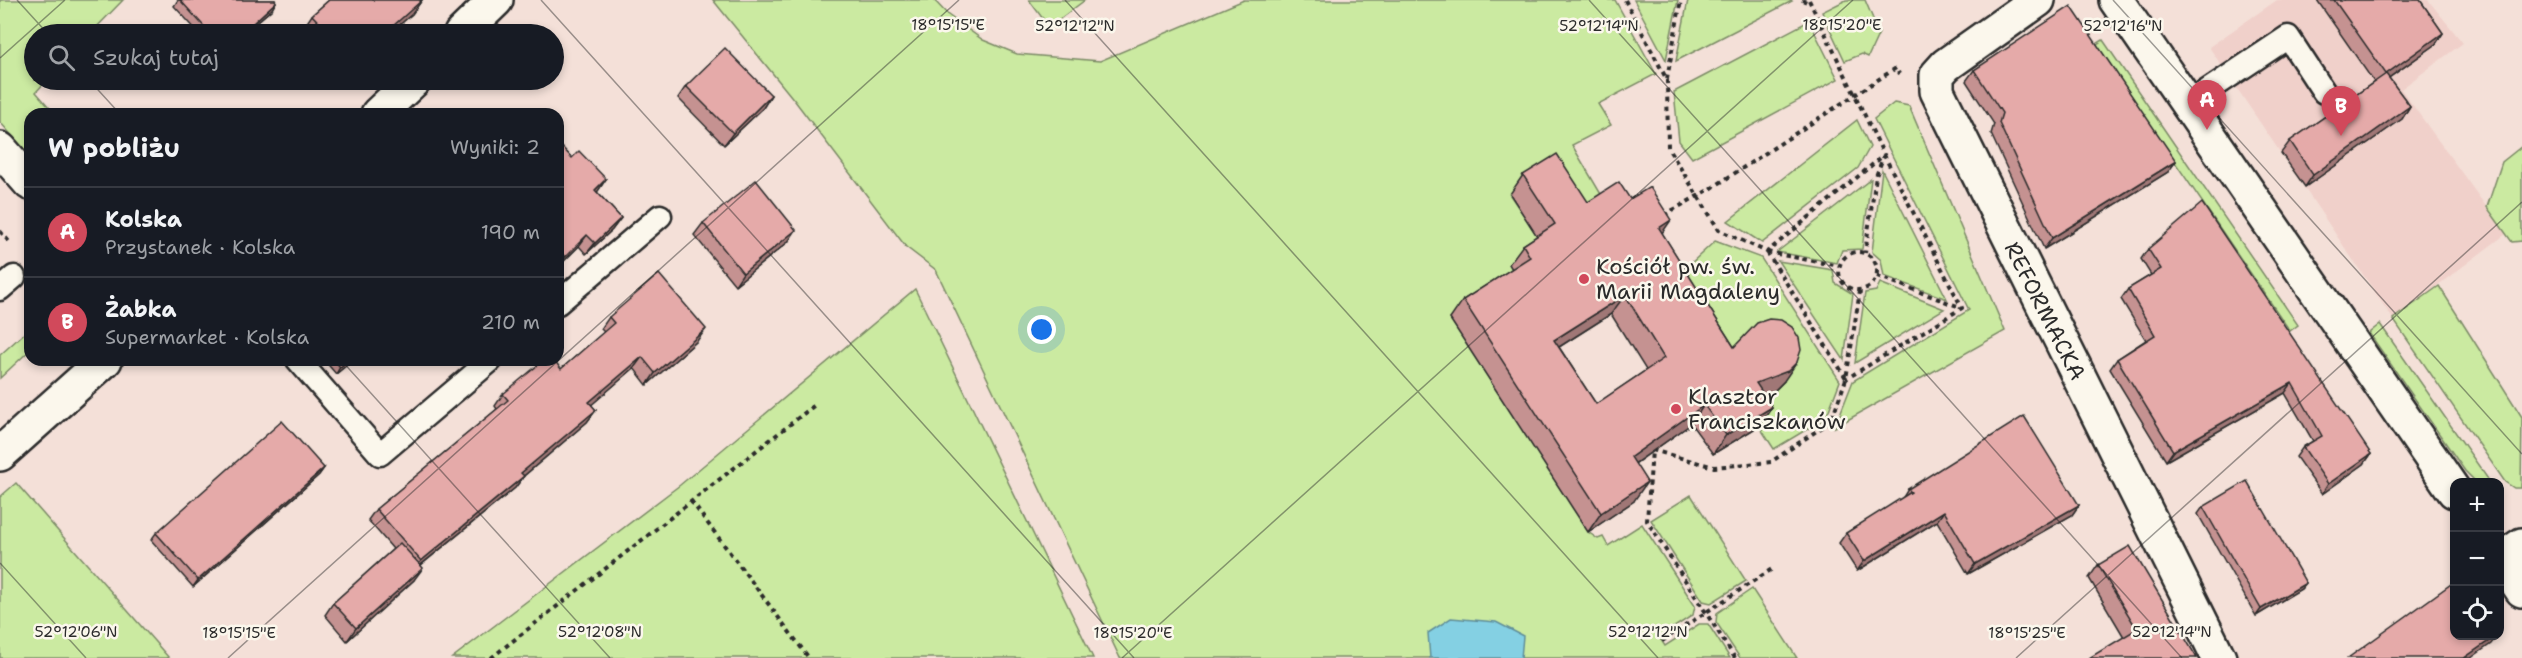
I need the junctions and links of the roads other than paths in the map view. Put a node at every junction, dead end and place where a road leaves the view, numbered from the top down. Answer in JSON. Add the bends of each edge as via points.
{"nodes":[{"id":1,"x":496,"y":0,"type":"edge"},
{"id":2,"x":2038,"y":0,"type":"edge"},
{"id":3,"x":2116,"y":0,"type":"edge"},
{"id":4,"x":472,"y":24,"type":"edge"},
{"id":5,"x":403,"y":90,"type":"edge"},
{"id":6,"x":2324,"y":92,"type":"dead end"},
{"id":7,"x":2189,"y":103,"type":"junction"},
{"id":8,"x":384,"y":108,"type":"edge"},
{"id":9,"x":0,"y":149,"type":"edge"},
{"id":10,"x":24,"y":176,"type":"edge"},
{"id":11,"x":660,"y":216,"type":"dead end"},
{"id":12,"x":564,"y":298,"type":"edge"},
{"id":13,"x":98,"y":366,"type":"edge"},
{"id":14,"x":303,"y":366,"type":"edge"},
{"id":15,"x":484,"y":366,"type":"edge"},
{"id":16,"x":0,"y":454,"type":"edge"},
{"id":17,"x":2450,"y":485,"type":"edge"},
{"id":18,"x":2508,"y":554,"type":"edge"},
{"id":19,"x":2522,"y":590,"type":"edge"},
{"id":20,"x":2219,"y":658,"type":"edge"}],
"edges":[{"from":1,"to":4,"type":"street"},
{"from":2,"to":20,"type":"street","name":"REFORMACKA","via":[[1943,67],[1936,91]]},
{"from":3,"to":7,"type":"street"},
{"from":5,"to":8,"type":"street"},
{"from":6,"to":7,"type":"lane","via":[[2288,37]]},
{"from":7,"to":17,"type":"street"},
{"from":9,"to":10,"type":"street"},
{"from":11,"to":12,"type":"lane"},
{"from":13,"to":16,"type":"street"},
{"from":14,"to":15,"type":"lane","via":[[380,454]]},
{"from":18,"to":19,"type":"street"}]}
